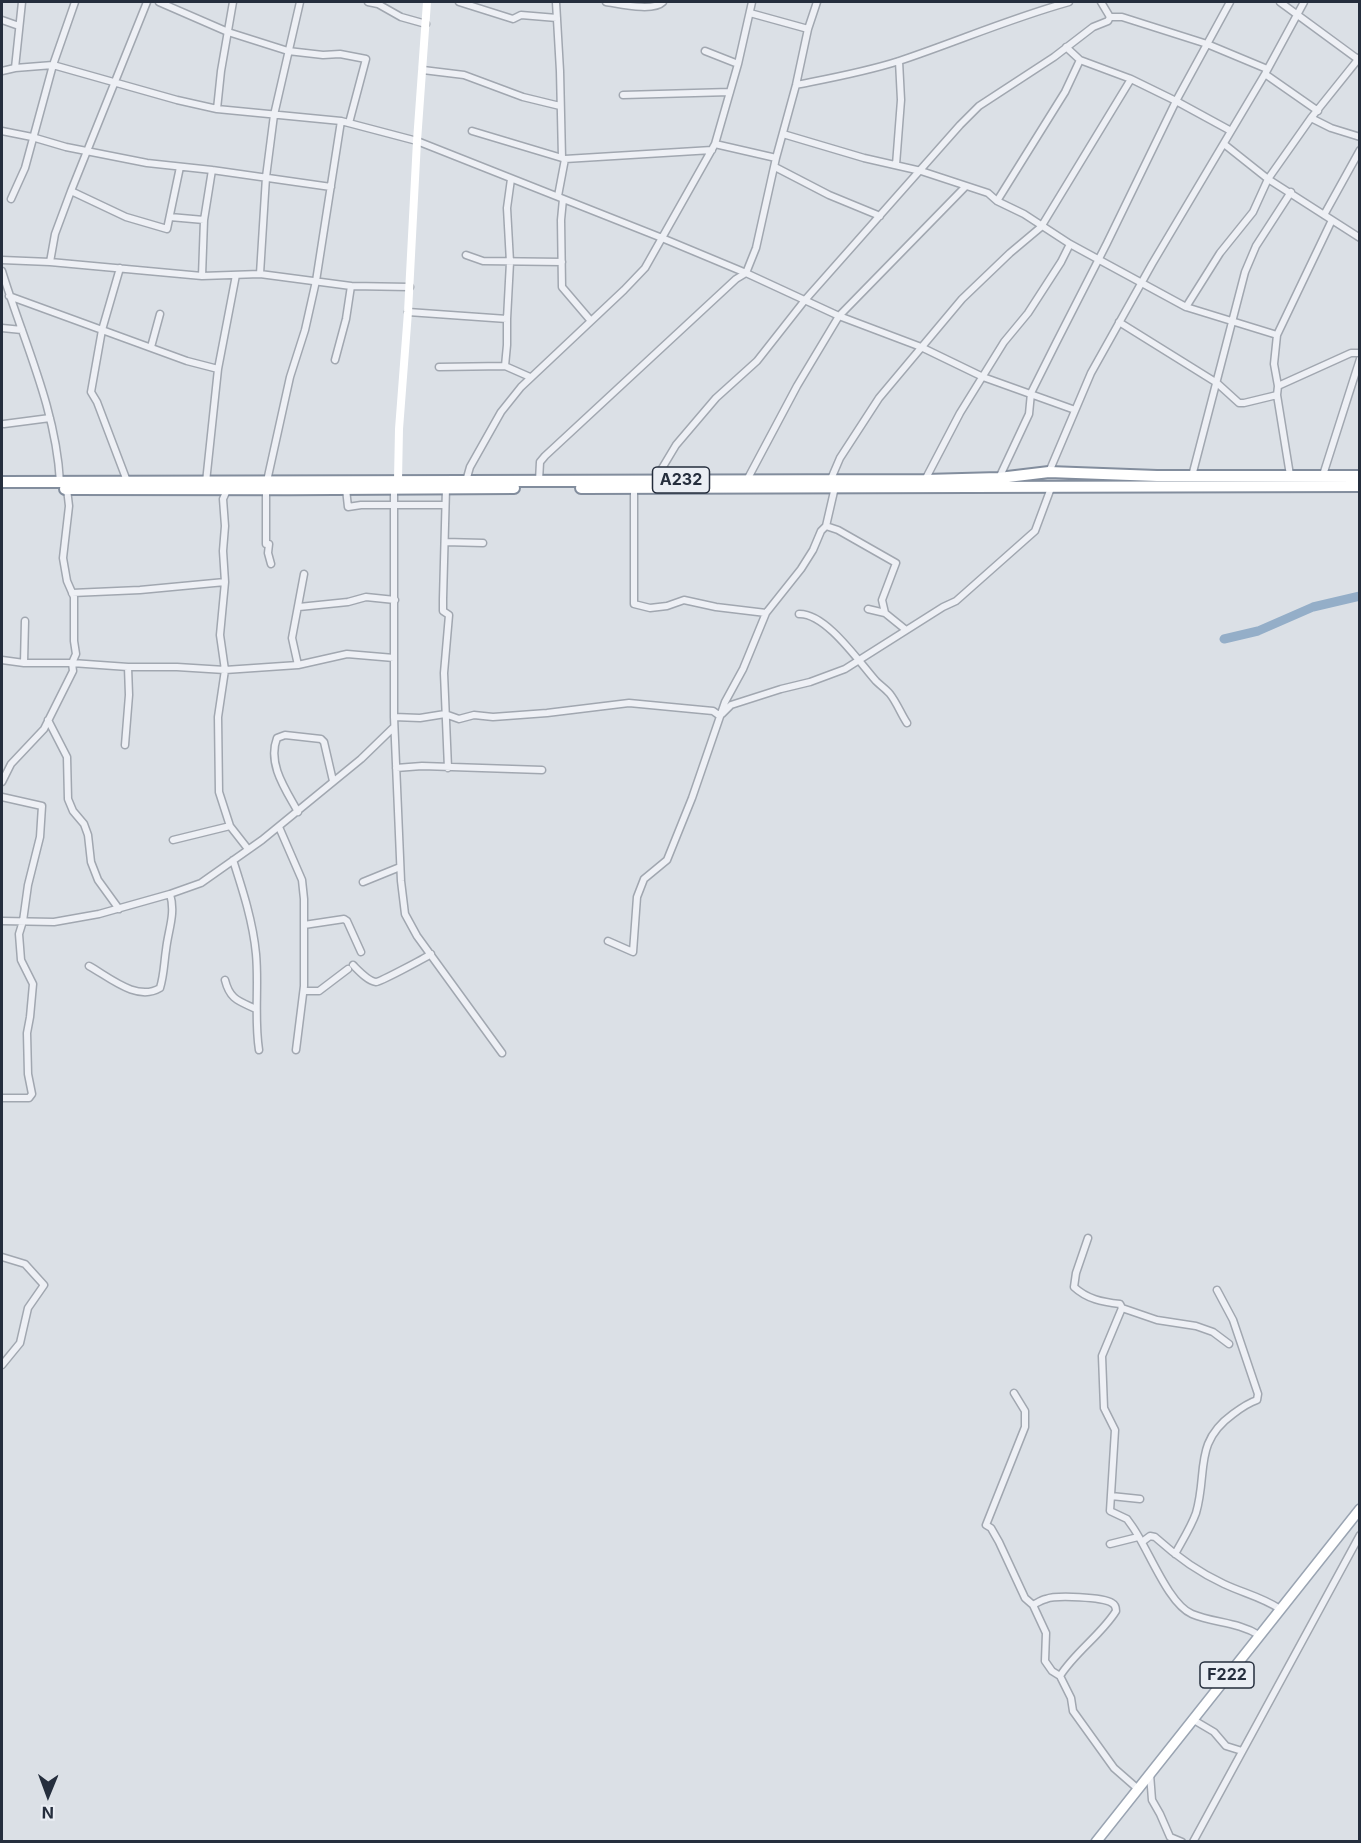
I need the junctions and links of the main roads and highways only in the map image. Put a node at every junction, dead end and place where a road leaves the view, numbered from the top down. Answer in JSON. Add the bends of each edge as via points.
{"nodes":[{"id":1,"x":1359,"y":476,"type":"edge"},
{"id":2,"x":2,"y":482,"type":"edge"},
{"id":3,"x":1157,"y":482,"type":"junction"},
{"id":4,"x":833,"y":483,"type":"junction"},
{"id":5,"x":396,"y":484,"type":"junction"},
{"id":6,"x":565,"y":484,"type":"junction"},
{"id":7,"x":854,"y":484,"type":"junction"},
{"id":8,"x":64,"y":485,"type":"junction"},
{"id":9,"x":266,"y":485,"type":"junction"},
{"id":10,"x":1359,"y":486,"type":"edge"},
{"id":11,"x":2,"y":488,"type":"edge"},
{"id":12,"x":1359,"y":1509,"type":"edge"},
{"id":13,"x":1096,"y":1842,"type":"edge"}],
"edges":[{"from":1,"to":3,"type":"highway","number":"A232","via":[[1192,476]]},
{"from":2,"to":8,"type":"highway","number":"A232"},
{"from":3,"to":7,"type":"highway","number":"A232","via":[[1051,488]]},
{"from":3,"to":7,"type":"highway","number":"A232","via":[[1049,472]]},
{"from":3,"to":10,"type":"highway","number":"A232"},
{"from":4,"to":6,"type":"highway","number":"A232","via":[[655,480]]},
{"from":4,"to":6,"type":"highway","number":"A232","via":[[634,488]]},
{"from":4,"to":7,"type":"highway","number":"A232"},
{"from":5,"to":6,"type":"highway","number":"A232","via":[[446,488]]},
{"from":5,"to":6,"type":"highway","number":"A232"},
{"from":5,"to":9,"type":"highway","number":"A232"},
{"from":5,"to":9,"type":"highway","number":"A232","via":[[346,489]]},
{"from":8,"to":9,"type":"highway","number":"A232"},
{"from":8,"to":9,"type":"highway","number":"A232","via":[[227,490]]},
{"from":8,"to":11,"type":"highway","number":"A232"},
{"from":12,"to":13,"type":"main road","number":"F222"}]}
